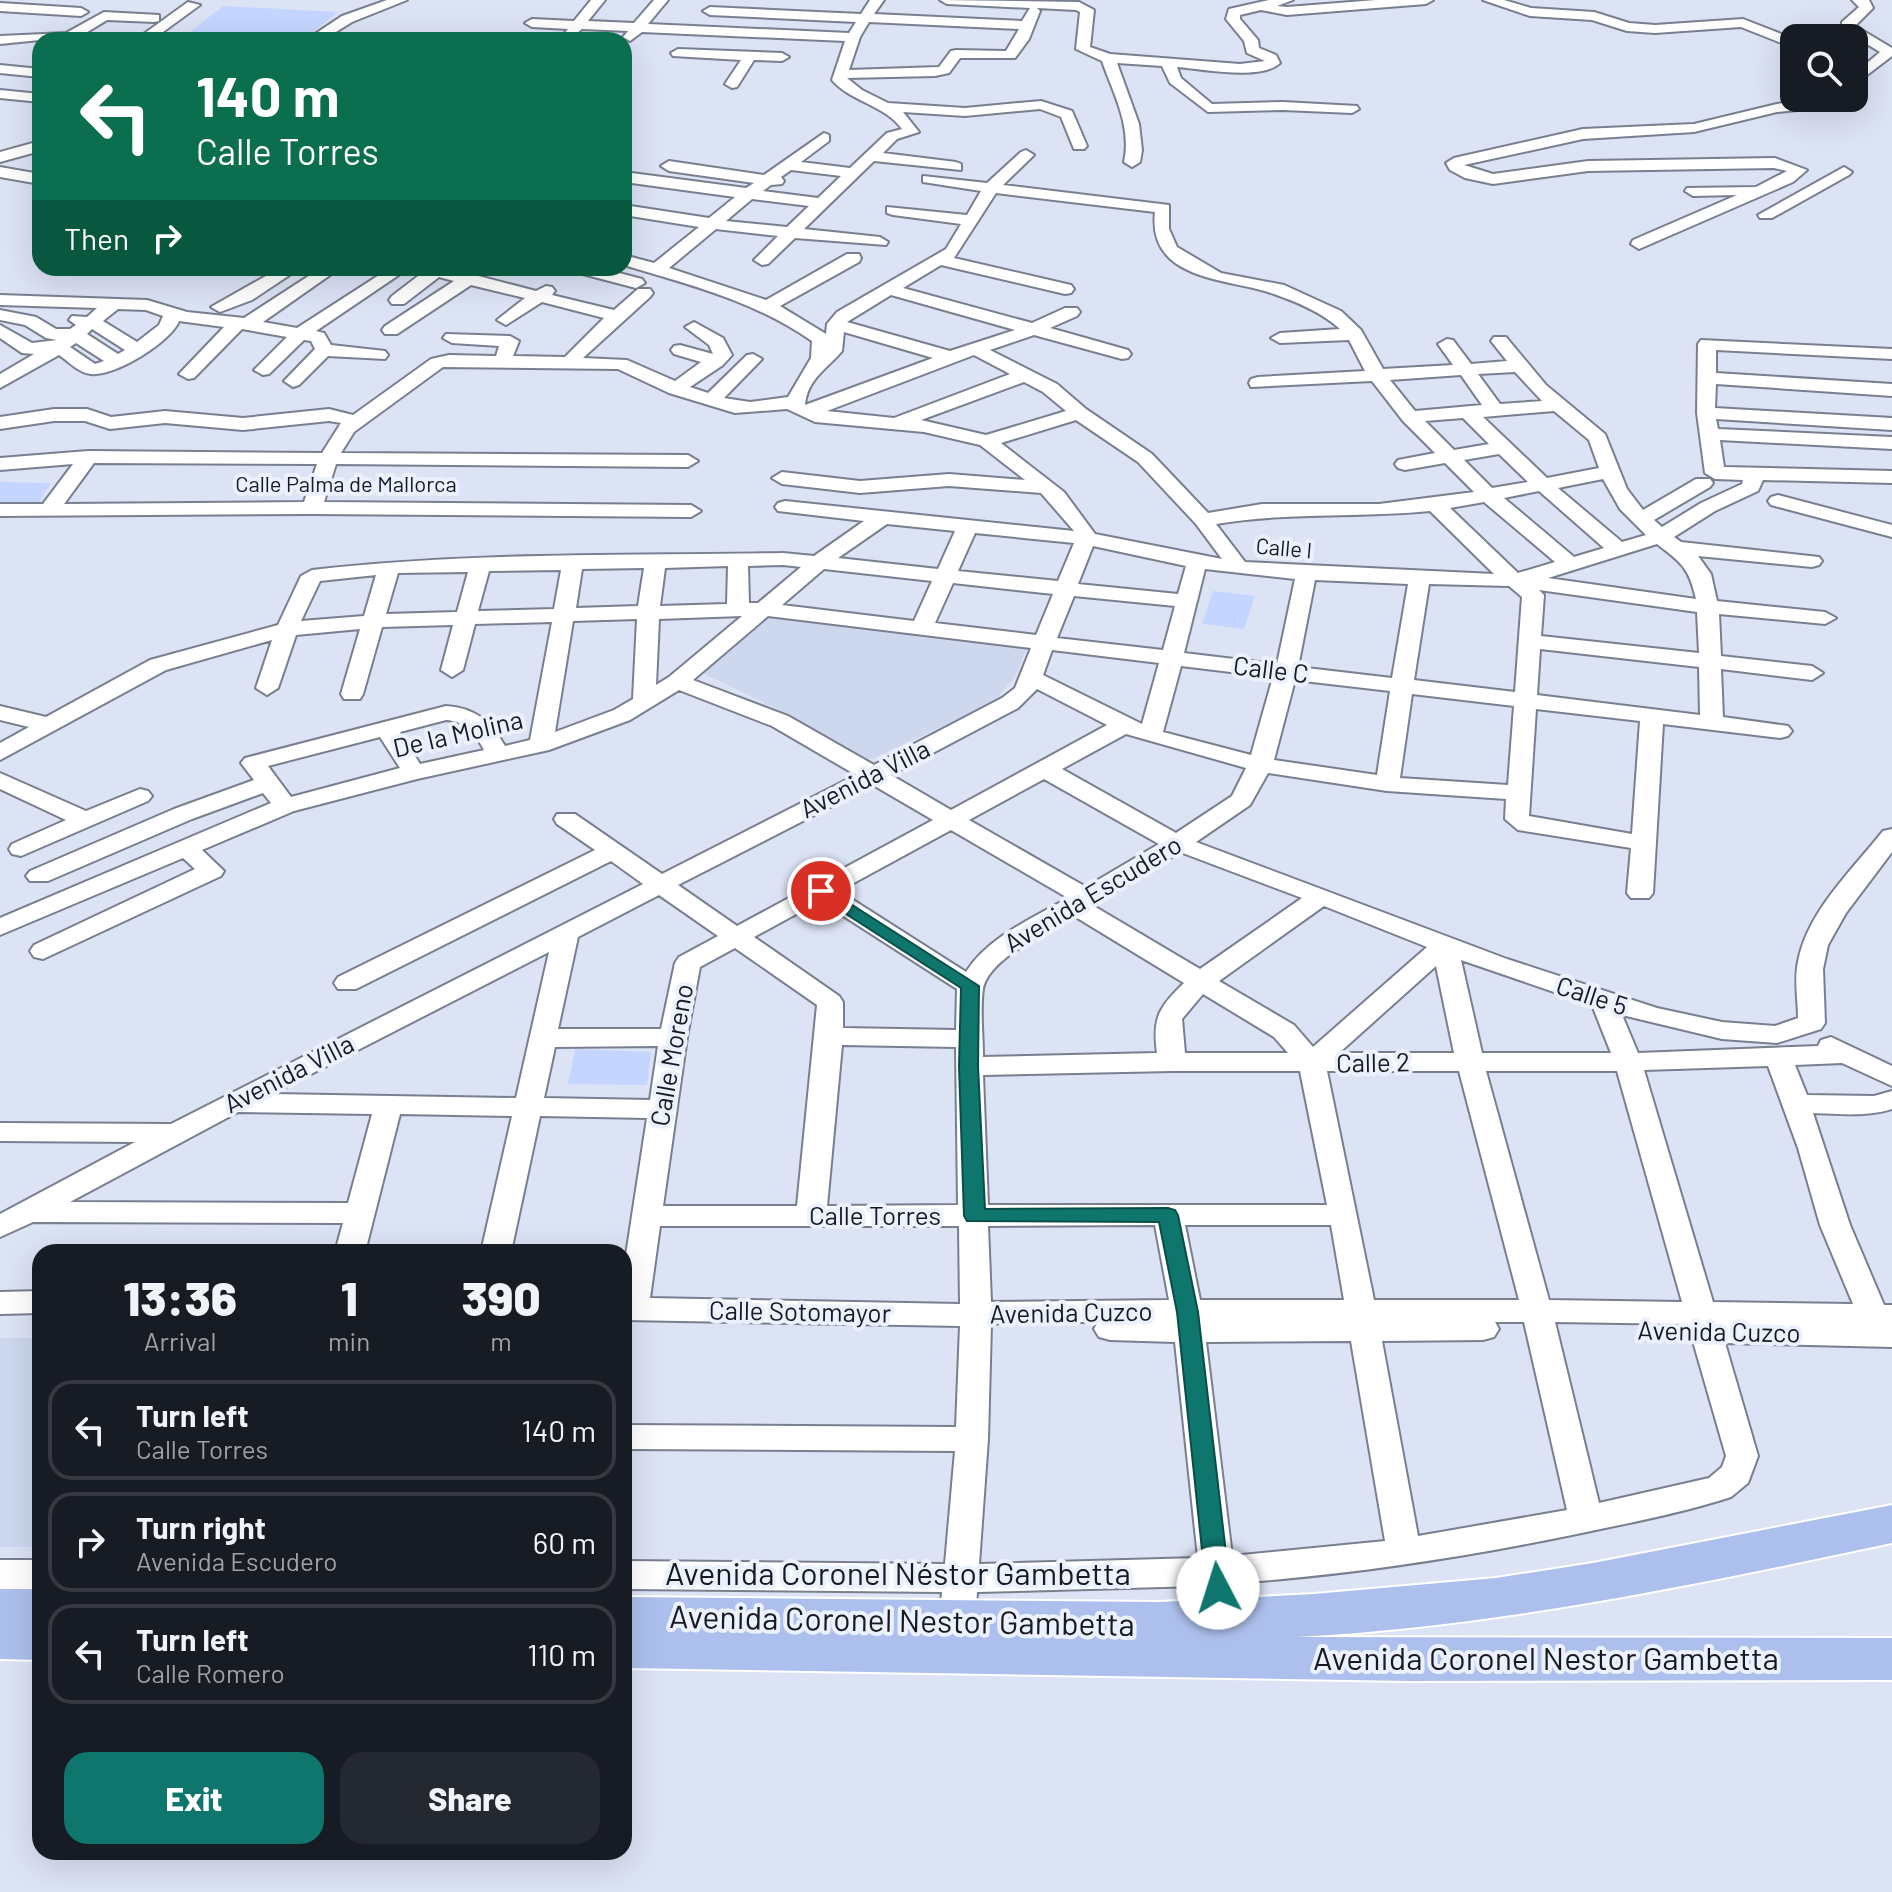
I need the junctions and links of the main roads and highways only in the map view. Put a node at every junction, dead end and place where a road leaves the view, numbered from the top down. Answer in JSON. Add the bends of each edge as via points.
{"nodes":[{"id":1,"x":1892,"y":1524,"type":"edge"},
{"id":2,"x":0,"y":1610,"type":"edge"},
{"id":3,"x":32,"y":1610,"type":"edge"},
{"id":4,"x":632,"y":1618,"type":"edge"},
{"id":5,"x":0,"y":1638,"type":"edge"},
{"id":6,"x":32,"y":1639,"type":"edge"},
{"id":7,"x":632,"y":1647,"type":"edge"},
{"id":8,"x":1892,"y":1659,"type":"edge"}],
"edges":[{"from":1,"to":4,"type":"highway","name":"Avenida Coronel Nestor Gambetta","via":[[1670,1570],[1496,1598],[1219,1621],[959,1600]]},
{"from":2,"to":3,"type":"highway"},
{"from":5,"to":6,"type":"highway"},
{"from":7,"to":8,"type":"highway","name":"Avenida Coronel Nestor Gambetta","via":[[1411,1660]]}]}
